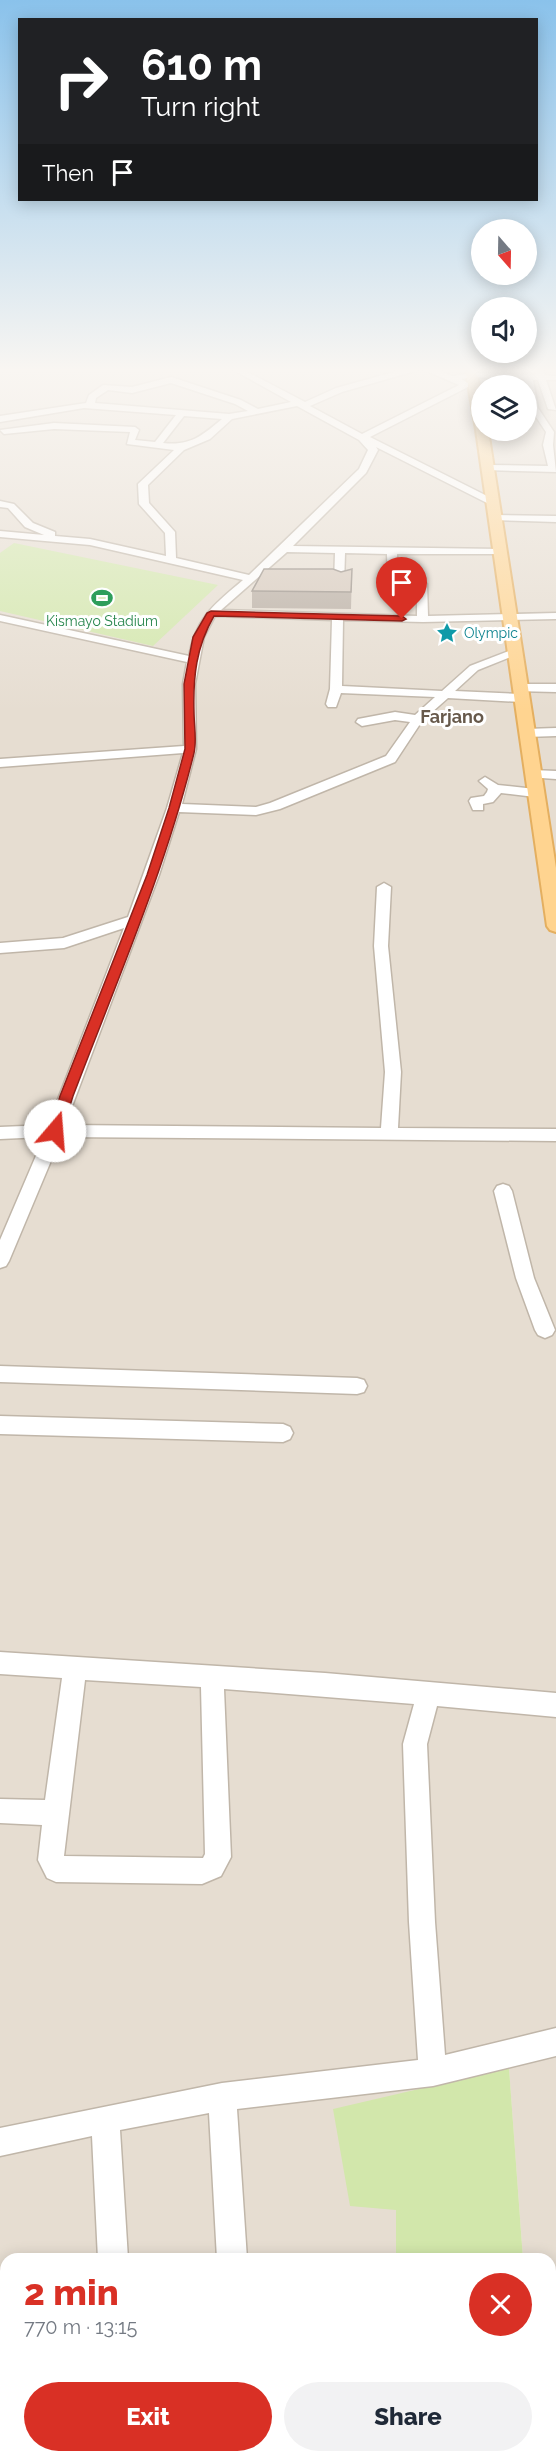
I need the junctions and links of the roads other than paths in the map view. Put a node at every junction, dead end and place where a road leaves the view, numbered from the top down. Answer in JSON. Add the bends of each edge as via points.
{"nodes":[{"id":1,"x":145,"y":482,"type":"edge"},
{"id":2,"x":352,"y":482,"type":"edge"},
{"id":3,"x":456,"y":482,"type":"edge"},
{"id":4,"x":489,"y":482,"type":"edge"},
{"id":5,"x":492,"y":502,"type":"junction"},
{"id":6,"x":0,"y":504,"type":"edge"},
{"id":7,"x":495,"y":518,"type":"junction"},
{"id":8,"x":556,"y":519,"type":"edge"},
{"id":9,"x":0,"y":534,"type":"edge"},
{"id":10,"x":19,"y":536,"type":"junction"},
{"id":11,"x":66,"y":540,"type":"junction"},
{"id":12,"x":10,"y":543,"type":"dead end"},
{"id":13,"x":284,"y":549,"type":"junction"},
{"id":14,"x":340,"y":550,"type":"junction"},
{"id":15,"x":392,"y":550,"type":"junction"},
{"id":16,"x":500,"y":552,"type":"junction"},
{"id":17,"x":171,"y":560,"type":"junction"},
{"id":18,"x":250,"y":578,"type":"junction"},
{"id":19,"x":339,"y":584,"type":"edge"},
{"id":20,"x":422,"y":584,"type":"dead end"},
{"id":21,"x":393,"y":585,"type":"dead end"},
{"id":22,"x":211,"y":613,"type":"junction"},
{"id":23,"x":556,"y":616,"type":"edge"},
{"id":24,"x":338,"y":617,"type":"junction"},
{"id":25,"x":509,"y":617,"type":"junction"},
{"id":26,"x":0,"y":618,"type":"edge"},
{"id":27,"x":423,"y":619,"type":"junction"},
{"id":28,"x":514,"y":652,"type":"junction"},
{"id":29,"x":193,"y":660,"type":"junction"},
{"id":30,"x":556,"y":688,"type":"edge"},
{"id":31,"x":336,"y":689,"type":"junction"},
{"id":32,"x":448,"y":693,"type":"junction"},
{"id":33,"x":520,"y":693,"type":"junction"},
{"id":34,"x":332,"y":704,"type":"dead end"},
{"id":35,"x":418,"y":719,"type":"junction"},
{"id":36,"x":362,"y":722,"type":"dead end"},
{"id":37,"x":556,"y":732,"type":"edge"},
{"id":38,"x":526,"y":733,"type":"junction"},
{"id":39,"x":190,"y":749,"type":"junction"},
{"id":40,"x":0,"y":763,"type":"edge"},
{"id":41,"x":532,"y":774,"type":"junction"},
{"id":42,"x":556,"y":775,"type":"edge"},
{"id":43,"x":535,"y":793,"type":"junction"},
{"id":44,"x":478,"y":807,"type":"dead end"},
{"id":45,"x":174,"y":808,"type":"junction"},
{"id":46,"x":384,"y":887,"type":"dead end"},
{"id":47,"x":554,"y":908,"type":"edge"},
{"id":48,"x":134,"y":920,"type":"junction"},
{"id":49,"x":556,"y":926,"type":"edge"},
{"id":50,"x":0,"y":948,"type":"edge"},
{"id":51,"x":55,"y":1131,"type":"junction"},
{"id":52,"x":0,"y":1133,"type":"edge"},
{"id":53,"x":389,"y":1134,"type":"junction"},
{"id":54,"x":556,"y":1135,"type":"edge"},
{"id":55,"x":503,"y":1191,"type":"dead end"},
{"id":56,"x":2,"y":1253,"type":"edge"},
{"id":57,"x":545,"y":1330,"type":"dead end"},
{"id":58,"x":0,"y":1374,"type":"edge"},
{"id":59,"x":357,"y":1386,"type":"dead end"},
{"id":60,"x":0,"y":1425,"type":"edge"},
{"id":61,"x":284,"y":1433,"type":"dead end"},
{"id":62,"x":0,"y":1663,"type":"edge"},
{"id":63,"x":75,"y":1668,"type":"junction"},
{"id":64,"x":212,"y":1677,"type":"junction"},
{"id":65,"x":429,"y":1693,"type":"junction"},
{"id":66,"x":556,"y":1705,"type":"edge"},
{"id":67,"x":0,"y":1811,"type":"edge"},
{"id":68,"x":55,"y":1813,"type":"junction"},
{"id":69,"x":556,"y":2043,"type":"edge"},
{"id":70,"x":433,"y":2072,"type":"junction"},
{"id":71,"x":222,"y":2097,"type":"junction"},
{"id":72,"x":105,"y":2119,"type":"junction"},
{"id":73,"x":0,"y":2142,"type":"edge"},
{"id":74,"x":113,"y":2253,"type":"edge"},
{"id":75,"x":232,"y":2253,"type":"edge"}],
"edges":[{"from":1,"to":17,"type":"street","via":[[144,504],[170,532]]},
{"from":2,"to":13,"type":"street"},
{"from":3,"to":5,"type":"street"},
{"from":4,"to":5,"type":"main road"},
{"from":5,"to":7,"type":"main road"},
{"from":6,"to":11,"type":"street","via":[[11,506],[33,528]]},
{"from":7,"to":8,"type":"street"},
{"from":7,"to":16,"type":"main road"},
{"from":9,"to":10,"type":"street"},
{"from":10,"to":11,"type":"street"},
{"from":10,"to":12,"type":"street"},
{"from":11,"to":17,"type":"street"},
{"from":13,"to":14,"type":"street"},
{"from":13,"to":18,"type":"street"},
{"from":14,"to":15,"type":"street"},
{"from":14,"to":19,"type":"street"},
{"from":15,"to":16,"type":"street"},
{"from":15,"to":21,"type":"street"},
{"from":16,"to":25,"type":"main road"},
{"from":17,"to":18,"type":"street"},
{"from":18,"to":22,"type":"street"},
{"from":20,"to":27,"type":"street"},
{"from":22,"to":24,"type":"street"},
{"from":22,"to":29,"type":"street","via":[[198,637]]},
{"from":23,"to":25,"type":"street"},
{"from":24,"to":27,"type":"street"},
{"from":24,"to":31,"type":"street"},
{"from":25,"to":27,"type":"street"},
{"from":25,"to":28,"type":"main road"},
{"from":26,"to":29,"type":"street"},
{"from":28,"to":32,"type":"street","via":[[474,668]]},
{"from":28,"to":33,"type":"main road"},
{"from":29,"to":39,"type":"street","via":[[189,684]]},
{"from":30,"to":33,"type":"street"},
{"from":31,"to":32,"type":"street"},
{"from":31,"to":34,"type":"street"},
{"from":32,"to":33,"type":"street"},
{"from":32,"to":35,"type":"street"},
{"from":33,"to":38,"type":"main road"},
{"from":35,"to":36,"type":"street","via":[[394,716]]},
{"from":35,"to":45,"type":"street","via":[[391,759],[275,806],[256,811]]},
{"from":37,"to":38,"type":"street"},
{"from":38,"to":41,"type":"main road"},
{"from":39,"to":40,"type":"street"},
{"from":39,"to":45,"type":"street"},
{"from":41,"to":42,"type":"street"},
{"from":41,"to":43,"type":"main road"},
{"from":43,"to":44,"type":"street","via":[[489,785],[494,793],[488,799],[476,801]]},
{"from":43,"to":47,"type":"main road"},
{"from":45,"to":48,"type":"street"},
{"from":46,"to":53,"type":"street","via":[[381,946],[393,1072]]},
{"from":47,"to":49,"type":"main road"},
{"from":48,"to":50,"type":"street","via":[[64,943]]},
{"from":48,"to":51,"type":"street"},
{"from":51,"to":52,"type":"street"},
{"from":51,"to":53,"type":"street"},
{"from":51,"to":56,"type":"street"},
{"from":53,"to":54,"type":"street"},
{"from":55,"to":57,"type":"street","via":[[525,1278]]},
{"from":58,"to":59,"type":"street"},
{"from":60,"to":61,"type":"street"},
{"from":62,"to":63,"type":"street"},
{"from":63,"to":64,"type":"street"},
{"from":63,"to":68,"type":"street"},
{"from":64,"to":65,"type":"street"},
{"from":64,"to":68,"type":"street","via":[[218,1857],[212,1867],[202,1871],[56,1869],[51,1860]]},
{"from":65,"to":66,"type":"street"},
{"from":65,"to":70,"type":"street","via":[[415,1744]]},
{"from":67,"to":68,"type":"street"},
{"from":69,"to":70,"type":"street"},
{"from":70,"to":71,"type":"street"},
{"from":71,"to":72,"type":"street"},
{"from":71,"to":75,"type":"street"},
{"from":72,"to":73,"type":"street"},
{"from":72,"to":74,"type":"street"}]}
